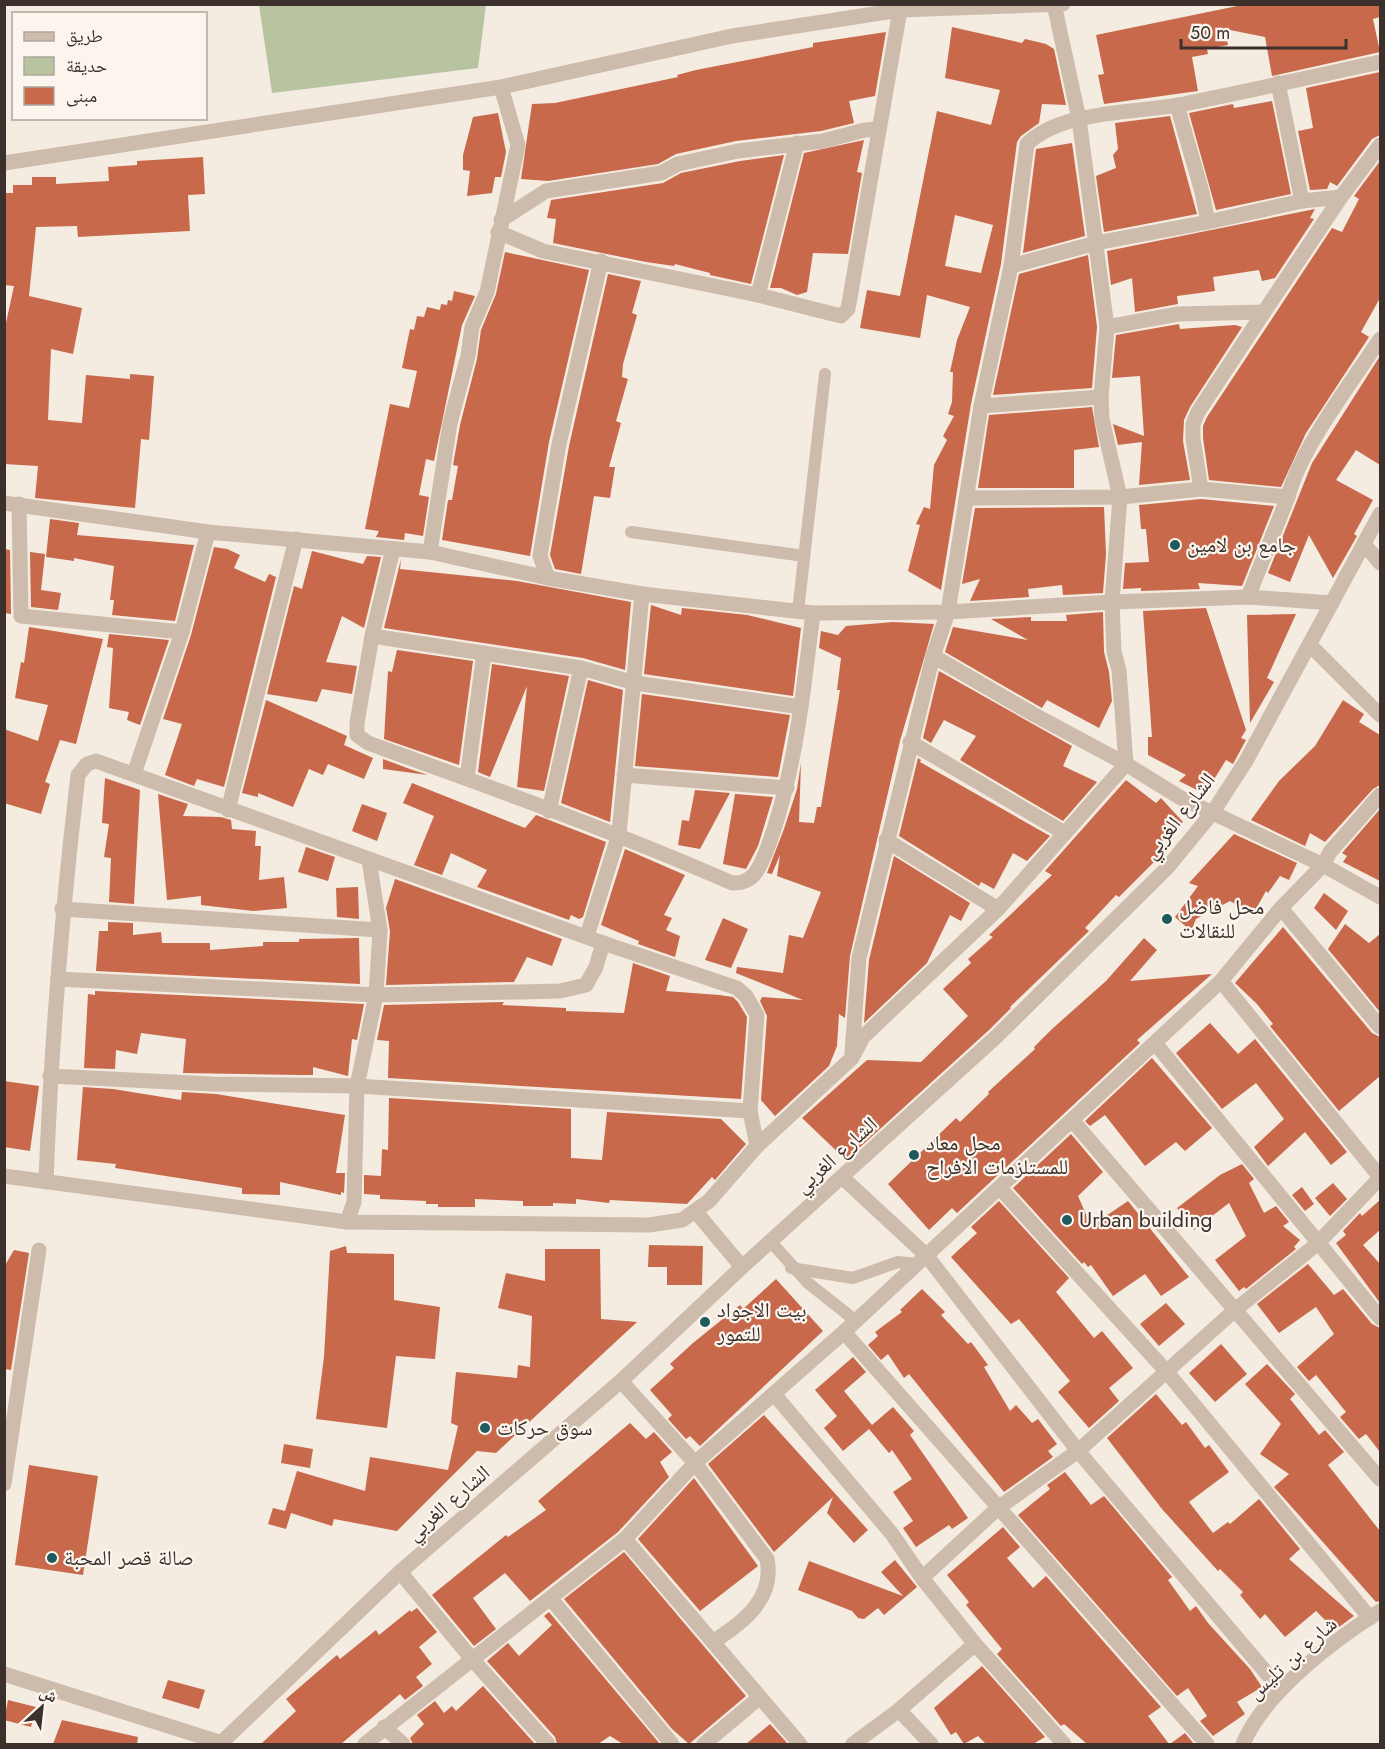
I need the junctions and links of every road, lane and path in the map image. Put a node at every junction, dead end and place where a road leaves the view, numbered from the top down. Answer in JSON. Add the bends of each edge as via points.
{"nodes":[{"id":1,"x":1057,"y":5,"type":"edge"},
{"id":2,"x":900,"y":10,"type":"junction"},
{"id":3,"x":1380,"y":62,"type":"edge"},
{"id":4,"x":1278,"y":83,"type":"junction"},
{"id":5,"x":501,"y":87,"type":"junction"},
{"id":6,"x":1177,"y":105,"type":"junction"},
{"id":7,"x":1079,"y":119,"type":"junction"},
{"id":8,"x":878,"y":129,"type":"junction"},
{"id":9,"x":797,"y":143,"type":"junction"},
{"id":10,"x":1380,"y":146,"type":"edge"},
{"id":11,"x":4,"y":163,"type":"edge"},
{"id":12,"x":1341,"y":196,"type":"junction"},
{"id":13,"x":1302,"y":201,"type":"junction"},
{"id":14,"x":1208,"y":222,"type":"junction"},
{"id":15,"x":499,"y":226,"type":"junction"},
{"id":16,"x":1096,"y":243,"type":"junction"},
{"id":17,"x":601,"y":261,"type":"junction"},
{"id":18,"x":1011,"y":266,"type":"junction"},
{"id":19,"x":758,"y":295,"type":"junction"},
{"id":20,"x":1264,"y":312,"type":"junction"},
{"id":21,"x":1107,"y":327,"type":"junction"},
{"id":22,"x":1380,"y":339,"type":"edge"},
{"id":23,"x":825,"y":374,"type":"dead end"},
{"id":24,"x":1101,"y":397,"type":"junction"},
{"id":25,"x":981,"y":406,"type":"junction"},
{"id":26,"x":1201,"y":489,"type":"junction"},
{"id":27,"x":1120,"y":496,"type":"junction"},
{"id":28,"x":1288,"y":497,"type":"junction"},
{"id":29,"x":966,"y":498,"type":"junction"},
{"id":30,"x":12,"y":504,"type":"edge"},
{"id":31,"x":1380,"y":514,"type":"edge"},
{"id":32,"x":208,"y":532,"type":"junction"},
{"id":33,"x":631,"y":532,"type":"dead end"},
{"id":34,"x":296,"y":539,"type":"junction"},
{"id":35,"x":1364,"y":544,"type":"junction"},
{"id":36,"x":393,"y":549,"type":"junction"},
{"id":37,"x":430,"y":552,"type":"junction"},
{"id":38,"x":804,"y":556,"type":"junction"},
{"id":39,"x":1380,"y":563,"type":"edge"},
{"id":40,"x":548,"y":579,"type":"junction"},
{"id":41,"x":642,"y":594,"type":"junction"},
{"id":42,"x":1248,"y":597,"type":"junction"},
{"id":43,"x":1112,"y":602,"type":"junction"},
{"id":44,"x":1332,"y":603,"type":"junction"},
{"id":45,"x":798,"y":611,"type":"junction"},
{"id":46,"x":948,"y":612,"type":"junction"},
{"id":47,"x":813,"y":613,"type":"junction"},
{"id":48,"x":182,"y":632,"type":"junction"},
{"id":49,"x":372,"y":636,"type":"junction"},
{"id":50,"x":1310,"y":645,"type":"junction"},
{"id":51,"x":484,"y":653,"type":"junction"},
{"id":52,"x":933,"y":656,"type":"junction"},
{"id":53,"x":581,"y":668,"type":"junction"},
{"id":54,"x":634,"y":683,"type":"junction"},
{"id":55,"x":801,"y":707,"type":"junction"},
{"id":56,"x":1380,"y":715,"type":"edge"},
{"id":57,"x":910,"y":742,"type":"junction"},
{"id":58,"x":1126,"y":764,"type":"junction"},
{"id":59,"x":134,"y":774,"type":"junction"},
{"id":60,"x":624,"y":775,"type":"junction"},
{"id":61,"x":466,"y":778,"type":"junction"},
{"id":62,"x":787,"y":788,"type":"junction"},
{"id":63,"x":1380,"y":795,"type":"edge"},
{"id":64,"x":228,"y":810,"type":"junction"},
{"id":65,"x":549,"y":811,"type":"junction"},
{"id":66,"x":1213,"y":813,"type":"junction"},
{"id":67,"x":1063,"y":832,"type":"junction"},
{"id":68,"x":619,"y":834,"type":"junction"},
{"id":69,"x":886,"y":840,"type":"junction"},
{"id":70,"x":369,"y":860,"type":"junction"},
{"id":71,"x":1323,"y":865,"type":"junction"},
{"id":72,"x":1380,"y":897,"type":"edge"},
{"id":73,"x":1281,"y":908,"type":"junction"},
{"id":74,"x":62,"y":909,"type":"junction"},
{"id":75,"x":998,"y":909,"type":"junction"},
{"id":76,"x":380,"y":930,"type":"junction"},
{"id":77,"x":587,"y":936,"type":"junction"},
{"id":78,"x":603,"y":943,"type":"junction"},
{"id":79,"x":58,"y":979,"type":"junction"},
{"id":80,"x":1221,"y":981,"type":"junction"},
{"id":81,"x":376,"y":995,"type":"junction"},
{"id":82,"x":1380,"y":1027,"type":"edge"},
{"id":83,"x":1155,"y":1043,"type":"junction"},
{"id":84,"x":852,"y":1058,"type":"junction"},
{"id":85,"x":50,"y":1076,"type":"junction"},
{"id":86,"x":357,"y":1086,"type":"junction"},
{"id":87,"x":750,"y":1111,"type":"junction"},
{"id":88,"x":1072,"y":1120,"type":"junction"},
{"id":89,"x":757,"y":1146,"type":"junction"},
{"id":90,"x":4,"y":1176,"type":"edge"},
{"id":91,"x":843,"y":1178,"type":"junction"},
{"id":92,"x":1380,"y":1178,"type":"edge"},
{"id":93,"x":46,"y":1182,"type":"junction"},
{"id":94,"x":1000,"y":1188,"type":"junction"},
{"id":95,"x":696,"y":1212,"type":"junction"},
{"id":96,"x":347,"y":1222,"type":"junction"},
{"id":97,"x":771,"y":1242,"type":"junction"},
{"id":98,"x":1317,"y":1244,"type":"junction"},
{"id":99,"x":39,"y":1250,"type":"dead end"},
{"id":100,"x":921,"y":1260,"type":"junction"},
{"id":101,"x":742,"y":1267,"type":"junction"},
{"id":102,"x":791,"y":1268,"type":"junction"},
{"id":103,"x":1235,"y":1310,"type":"junction"},
{"id":104,"x":1380,"y":1318,"type":"edge"},
{"id":105,"x":856,"y":1321,"type":"junction"},
{"id":106,"x":844,"y":1332,"type":"junction"},
{"id":107,"x":1166,"y":1371,"type":"junction"},
{"id":108,"x":621,"y":1382,"type":"junction"},
{"id":109,"x":774,"y":1394,"type":"junction"},
{"id":110,"x":1078,"y":1451,"type":"junction"},
{"id":111,"x":695,"y":1463,"type":"junction"},
{"id":112,"x":1380,"y":1479,"type":"edge"},
{"id":113,"x":4,"y":1484,"type":"edge"},
{"id":114,"x":998,"y":1508,"type":"junction"},
{"id":115,"x":625,"y":1539,"type":"junction"},
{"id":116,"x":400,"y":1572,"type":"junction"},
{"id":117,"x":922,"y":1578,"type":"junction"},
{"id":118,"x":551,"y":1599,"type":"junction"},
{"id":119,"x":1377,"y":1618,"type":"edge"},
{"id":120,"x":714,"y":1641,"type":"junction"},
{"id":121,"x":975,"y":1644,"type":"junction"},
{"id":122,"x":472,"y":1659,"type":"junction"},
{"id":123,"x":4,"y":1674,"type":"edge"},
{"id":124,"x":1281,"y":1690,"type":"junction"},
{"id":125,"x":760,"y":1697,"type":"junction"},
{"id":126,"x":899,"y":1710,"type":"junction"},
{"id":127,"x":384,"y":1727,"type":"junction"},
{"id":128,"x":221,"y":1744,"type":"edge"},
{"id":129,"x":365,"y":1744,"type":"edge"},
{"id":130,"x":403,"y":1744,"type":"edge"},
{"id":131,"x":548,"y":1744,"type":"edge"},
{"id":132,"x":672,"y":1744,"type":"edge"},
{"id":133,"x":705,"y":1744,"type":"edge"},
{"id":134,"x":800,"y":1744,"type":"edge"},
{"id":135,"x":853,"y":1744,"type":"edge"},
{"id":136,"x":931,"y":1744,"type":"edge"},
{"id":137,"x":1064,"y":1744,"type":"edge"},
{"id":138,"x":1207,"y":1744,"type":"edge"},
{"id":139,"x":1243,"y":1744,"type":"edge"}],
"edges":[{"from":1,"to":2,"type":"street"},
{"from":1,"to":7,"type":"street"},
{"from":2,"to":5,"type":"street","via":[[732,36]]},
{"from":2,"to":8,"type":"street"},
{"from":3,"to":4,"type":"street"},
{"from":4,"to":6,"type":"street"},
{"from":4,"to":13,"type":"street"},
{"from":5,"to":11,"type":"street"},
{"from":5,"to":15,"type":"street","via":[[518,145]]},
{"from":6,"to":7,"type":"street"},
{"from":6,"to":14,"type":"street"},
{"from":7,"to":16,"type":"street"},
{"from":7,"to":18,"type":"street","via":[[1036,135],[1027,144]]},
{"from":8,"to":9,"type":"street"},
{"from":8,"to":19,"type":"street","via":[[848,309],[842,316]]},
{"from":9,"to":15,"type":"street","via":[[678,164],[661,173],[546,191]]},
{"from":9,"to":19,"type":"street"},
{"from":10,"to":12,"type":"street"},
{"from":12,"to":13,"type":"street"},
{"from":12,"to":20,"type":"street"},
{"from":13,"to":14,"type":"street"},
{"from":14,"to":16,"type":"street"},
{"from":15,"to":17,"type":"street","via":[[543,251]]},
{"from":15,"to":37,"type":"street","via":[[487,292],[472,327],[450,423]]},
{"from":16,"to":18,"type":"street"},
{"from":16,"to":21,"type":"street"},
{"from":17,"to":19,"type":"street"},
{"from":17,"to":40,"type":"street","via":[[559,444],[540,556]]},
{"from":18,"to":25,"type":"street"},
{"from":20,"to":21,"type":"street","via":[[1178,314]]},
{"from":20,"to":26,"type":"street","via":[[1193,424]]},
{"from":21,"to":24,"type":"street"},
{"from":22,"to":28,"type":"street","via":[[1313,442],[1292,480]]},
{"from":23,"to":38,"type":"lane"},
{"from":24,"to":25,"type":"street"},
{"from":24,"to":27,"type":"street","via":[[1102,419]]},
{"from":25,"to":29,"type":"street"},
{"from":26,"to":27,"type":"street"},
{"from":26,"to":28,"type":"street"},
{"from":27,"to":29,"type":"street"},
{"from":27,"to":43,"type":"street"},
{"from":28,"to":42,"type":"street"},
{"from":29,"to":46,"type":"street"},
{"from":30,"to":32,"type":"street"},
{"from":30,"to":48,"type":"street","via":[[21,616]]},
{"from":31,"to":35,"type":"street","name":"الشارع الغربي"},
{"from":32,"to":34,"type":"street"},
{"from":32,"to":48,"type":"street"},
{"from":33,"to":38,"type":"lane"},
{"from":34,"to":36,"type":"street"},
{"from":34,"to":64,"type":"street"},
{"from":35,"to":39,"type":"street"},
{"from":35,"to":44,"type":"street","name":"الشارع الغربي"},
{"from":36,"to":37,"type":"street"},
{"from":36,"to":49,"type":"street"},
{"from":37,"to":40,"type":"street"},
{"from":38,"to":45,"type":"lane"},
{"from":40,"to":41,"type":"street"},
{"from":41,"to":45,"type":"street"},
{"from":41,"to":54,"type":"street"},
{"from":42,"to":43,"type":"street"},
{"from":42,"to":44,"type":"street"},
{"from":43,"to":46,"type":"street"},
{"from":43,"to":58,"type":"street"},
{"from":44,"to":50,"type":"street","name":"الشارع الغربي"},
{"from":45,"to":47,"type":"street"},
{"from":46,"to":47,"type":"street"},
{"from":46,"to":52,"type":"street"},
{"from":47,"to":55,"type":"street"},
{"from":48,"to":59,"type":"street"},
{"from":49,"to":51,"type":"street"},
{"from":49,"to":61,"type":"street","via":[[357,735],[368,743]]},
{"from":50,"to":56,"type":"street"},
{"from":50,"to":66,"type":"street","name":"الشارع الغربي"},
{"from":51,"to":53,"type":"street"},
{"from":51,"to":61,"type":"street"},
{"from":52,"to":57,"type":"street"},
{"from":52,"to":58,"type":"street"},
{"from":53,"to":54,"type":"street"},
{"from":53,"to":65,"type":"street"},
{"from":54,"to":55,"type":"street"},
{"from":54,"to":60,"type":"street"},
{"from":55,"to":62,"type":"street"},
{"from":57,"to":67,"type":"street"},
{"from":57,"to":69,"type":"street"},
{"from":58,"to":66,"type":"street"},
{"from":58,"to":67,"type":"street"},
{"from":59,"to":64,"type":"street"},
{"from":59,"to":74,"type":"street","via":[[96,761],[87,764],[78,775]]},
{"from":60,"to":62,"type":"street"},
{"from":60,"to":68,"type":"street"},
{"from":61,"to":65,"type":"street"},
{"from":62,"to":68,"type":"street","via":[[757,872],[740,883],[732,883]]},
{"from":63,"to":71,"type":"street"},
{"from":64,"to":70,"type":"street"},
{"from":65,"to":68,"type":"street"},
{"from":66,"to":71,"type":"street"},
{"from":66,"to":91,"type":"street","name":"الشارع الغربي","via":[[1167,868],[1091,945]]},
{"from":67,"to":75,"type":"street"},
{"from":68,"to":77,"type":"street"},
{"from":69,"to":75,"type":"street"},
{"from":69,"to":84,"type":"street","via":[[859,958]]},
{"from":70,"to":76,"type":"street"},
{"from":70,"to":77,"type":"street"},
{"from":71,"to":72,"type":"street"},
{"from":71,"to":73,"type":"street"},
{"from":73,"to":80,"type":"street"},
{"from":73,"to":82,"type":"street"},
{"from":74,"to":76,"type":"street"},
{"from":74,"to":79,"type":"street"},
{"from":75,"to":84,"type":"street","via":[[863,1037]]},
{"from":76,"to":81,"type":"street"},
{"from":77,"to":78,"type":"street"},
{"from":78,"to":81,"type":"street","via":[[592,977],[586,985],[575,989]]},
{"from":78,"to":87,"type":"street","via":[[737,988],[747,996],[757,1015]]},
{"from":79,"to":81,"type":"street"},
{"from":79,"to":85,"type":"street"},
{"from":80,"to":83,"type":"street"},
{"from":80,"to":92,"type":"street"},
{"from":81,"to":86,"type":"street"},
{"from":83,"to":88,"type":"street"},
{"from":83,"to":98,"type":"street"},
{"from":84,"to":89,"type":"street"},
{"from":85,"to":86,"type":"street"},
{"from":85,"to":93,"type":"street"},
{"from":86,"to":87,"type":"street"},
{"from":86,"to":96,"type":"street","via":[[354,1202]]},
{"from":87,"to":89,"type":"street"},
{"from":88,"to":94,"type":"street"},
{"from":88,"to":103,"type":"street"},
{"from":89,"to":95,"type":"street"},
{"from":90,"to":93,"type":"street"},
{"from":91,"to":97,"type":"street","name":"الشارع الغربي"},
{"from":91,"to":100,"type":"street"},
{"from":92,"to":98,"type":"street"},
{"from":93,"to":96,"type":"street"},
{"from":94,"to":100,"type":"street"},
{"from":94,"to":107,"type":"street"},
{"from":95,"to":96,"type":"street","via":[[682,1220],[649,1225]]},
{"from":95,"to":101,"type":"street"},
{"from":97,"to":101,"type":"street","name":"الشارع الغربي"},
{"from":97,"to":102,"type":"lane"},
{"from":98,"to":103,"type":"street"},
{"from":98,"to":104,"type":"street"},
{"from":99,"to":113,"type":"street"},
{"from":100,"to":102,"type":"lane","via":[[898,1262],[853,1278]]},
{"from":100,"to":105,"type":"street"},
{"from":100,"to":110,"type":"street"},
{"from":101,"to":108,"type":"street","name":"الشارع الغربي"},
{"from":102,"to":105,"type":"lane"},
{"from":103,"to":107,"type":"street"},
{"from":103,"to":112,"type":"street"},
{"from":105,"to":106,"type":"street"},
{"from":106,"to":109,"type":"street"},
{"from":106,"to":114,"type":"street"},
{"from":107,"to":110,"type":"street"},
{"from":107,"to":119,"type":"street"},
{"from":108,"to":111,"type":"street"},
{"from":108,"to":116,"type":"street","name":"الشارع الغربي"},
{"from":109,"to":111,"type":"street"},
{"from":109,"to":117,"type":"street","via":[[892,1534]]},
{"from":110,"to":114,"type":"street"},
{"from":110,"to":124,"type":"street"},
{"from":111,"to":115,"type":"street"},
{"from":111,"to":120,"type":"street","via":[[767,1559],[770,1573],[759,1604],[737,1627]]},
{"from":114,"to":117,"type":"street"},
{"from":114,"to":138,"type":"street"},
{"from":115,"to":118,"type":"street"},
{"from":115,"to":120,"type":"street"},
{"from":116,"to":122,"type":"street"},
{"from":116,"to":128,"type":"street","name":"الشارع الغربي"},
{"from":117,"to":121,"type":"street"},
{"from":118,"to":122,"type":"street"},
{"from":118,"to":132,"type":"street"},
{"from":119,"to":124,"type":"street","name":"شارع بن تليس"},
{"from":120,"to":125,"type":"street"},
{"from":121,"to":126,"type":"street"},
{"from":121,"to":137,"type":"street"},
{"from":122,"to":127,"type":"street"},
{"from":122,"to":131,"type":"street"},
{"from":123,"to":128,"type":"street"},
{"from":124,"to":139,"type":"street","name":"شارع بن تليس","via":[[1261,1712]]},
{"from":125,"to":133,"type":"street"},
{"from":125,"to":134,"type":"street"},
{"from":126,"to":135,"type":"street"},
{"from":126,"to":136,"type":"street"},
{"from":127,"to":129,"type":"street"},
{"from":127,"to":130,"type":"street"}]}
